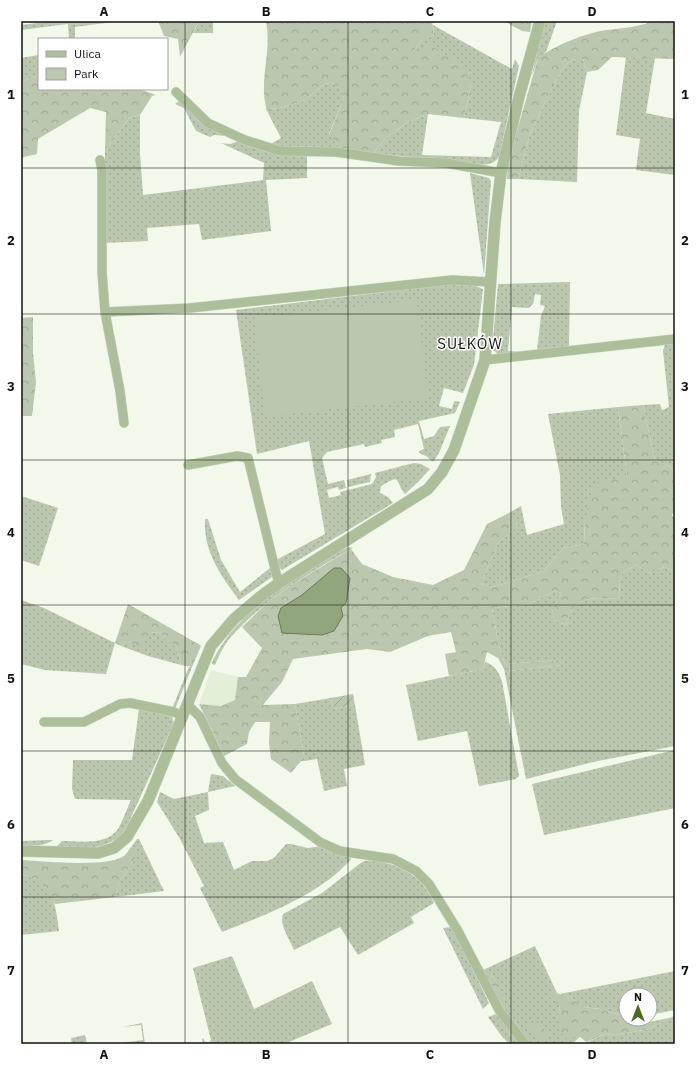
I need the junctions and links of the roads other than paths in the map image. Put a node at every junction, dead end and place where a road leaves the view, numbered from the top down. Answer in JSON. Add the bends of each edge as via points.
{"nodes":[{"id":1,"x":540,"y":21,"type":"edge"},
{"id":2,"x":176,"y":92,"type":"dead end"},
{"id":3,"x":100,"y":160,"type":"dead end"},
{"id":4,"x":501,"y":173,"type":"junction"},
{"id":5,"x":490,"y":282,"type":"junction"},
{"id":6,"x":105,"y":312,"type":"junction"},
{"id":7,"x":675,"y":338,"type":"edge"},
{"id":8,"x":485,"y":360,"type":"junction"},
{"id":9,"x":124,"y":423,"type":"dead end"},
{"id":10,"x":188,"y":466,"type":"dead end"},
{"id":11,"x":279,"y":583,"type":"junction"},
{"id":12,"x":187,"y":704,"type":"junction"},
{"id":13,"x":182,"y":716,"type":"junction"},
{"id":14,"x":44,"y":722,"type":"dead end"},
{"id":15,"x":21,"y":851,"type":"edge"},
{"id":16,"x":525,"y":1044,"type":"edge"}],
"edges":[{"from":1,"to":4,"type":"street"},
{"from":2,"to":4,"type":"street","via":[[208,123],[245,140],[280,151],[336,152],[399,161],[446,163]]},
{"from":3,"to":6,"type":"street"},
{"from":4,"to":5,"type":"street"},
{"from":5,"to":6,"type":"street","via":[[452,280],[190,308]]},
{"from":5,"to":8,"type":"street"},
{"from":6,"to":9,"type":"street"},
{"from":7,"to":8,"type":"street"},
{"from":8,"to":11,"type":"street","via":[[454,450],[442,472],[428,489]]},
{"from":10,"to":11,"type":"street","via":[[237,456],[248,458]]},
{"from":11,"to":12,"type":"street","via":[[234,619],[211,646]]},
{"from":12,"to":13,"type":"street"},
{"from":12,"to":16,"type":"street","via":[[200,717],[222,763],[235,779],[320,842],[340,851],[393,858],[416,871],[429,884],[458,931],[498,1010]]},
{"from":13,"to":14,"type":"street","via":[[130,703],[120,704],[84,722]]},
{"from":13,"to":15,"type":"street","via":[[148,801],[127,836],[114,848],[98,853]]}]}
